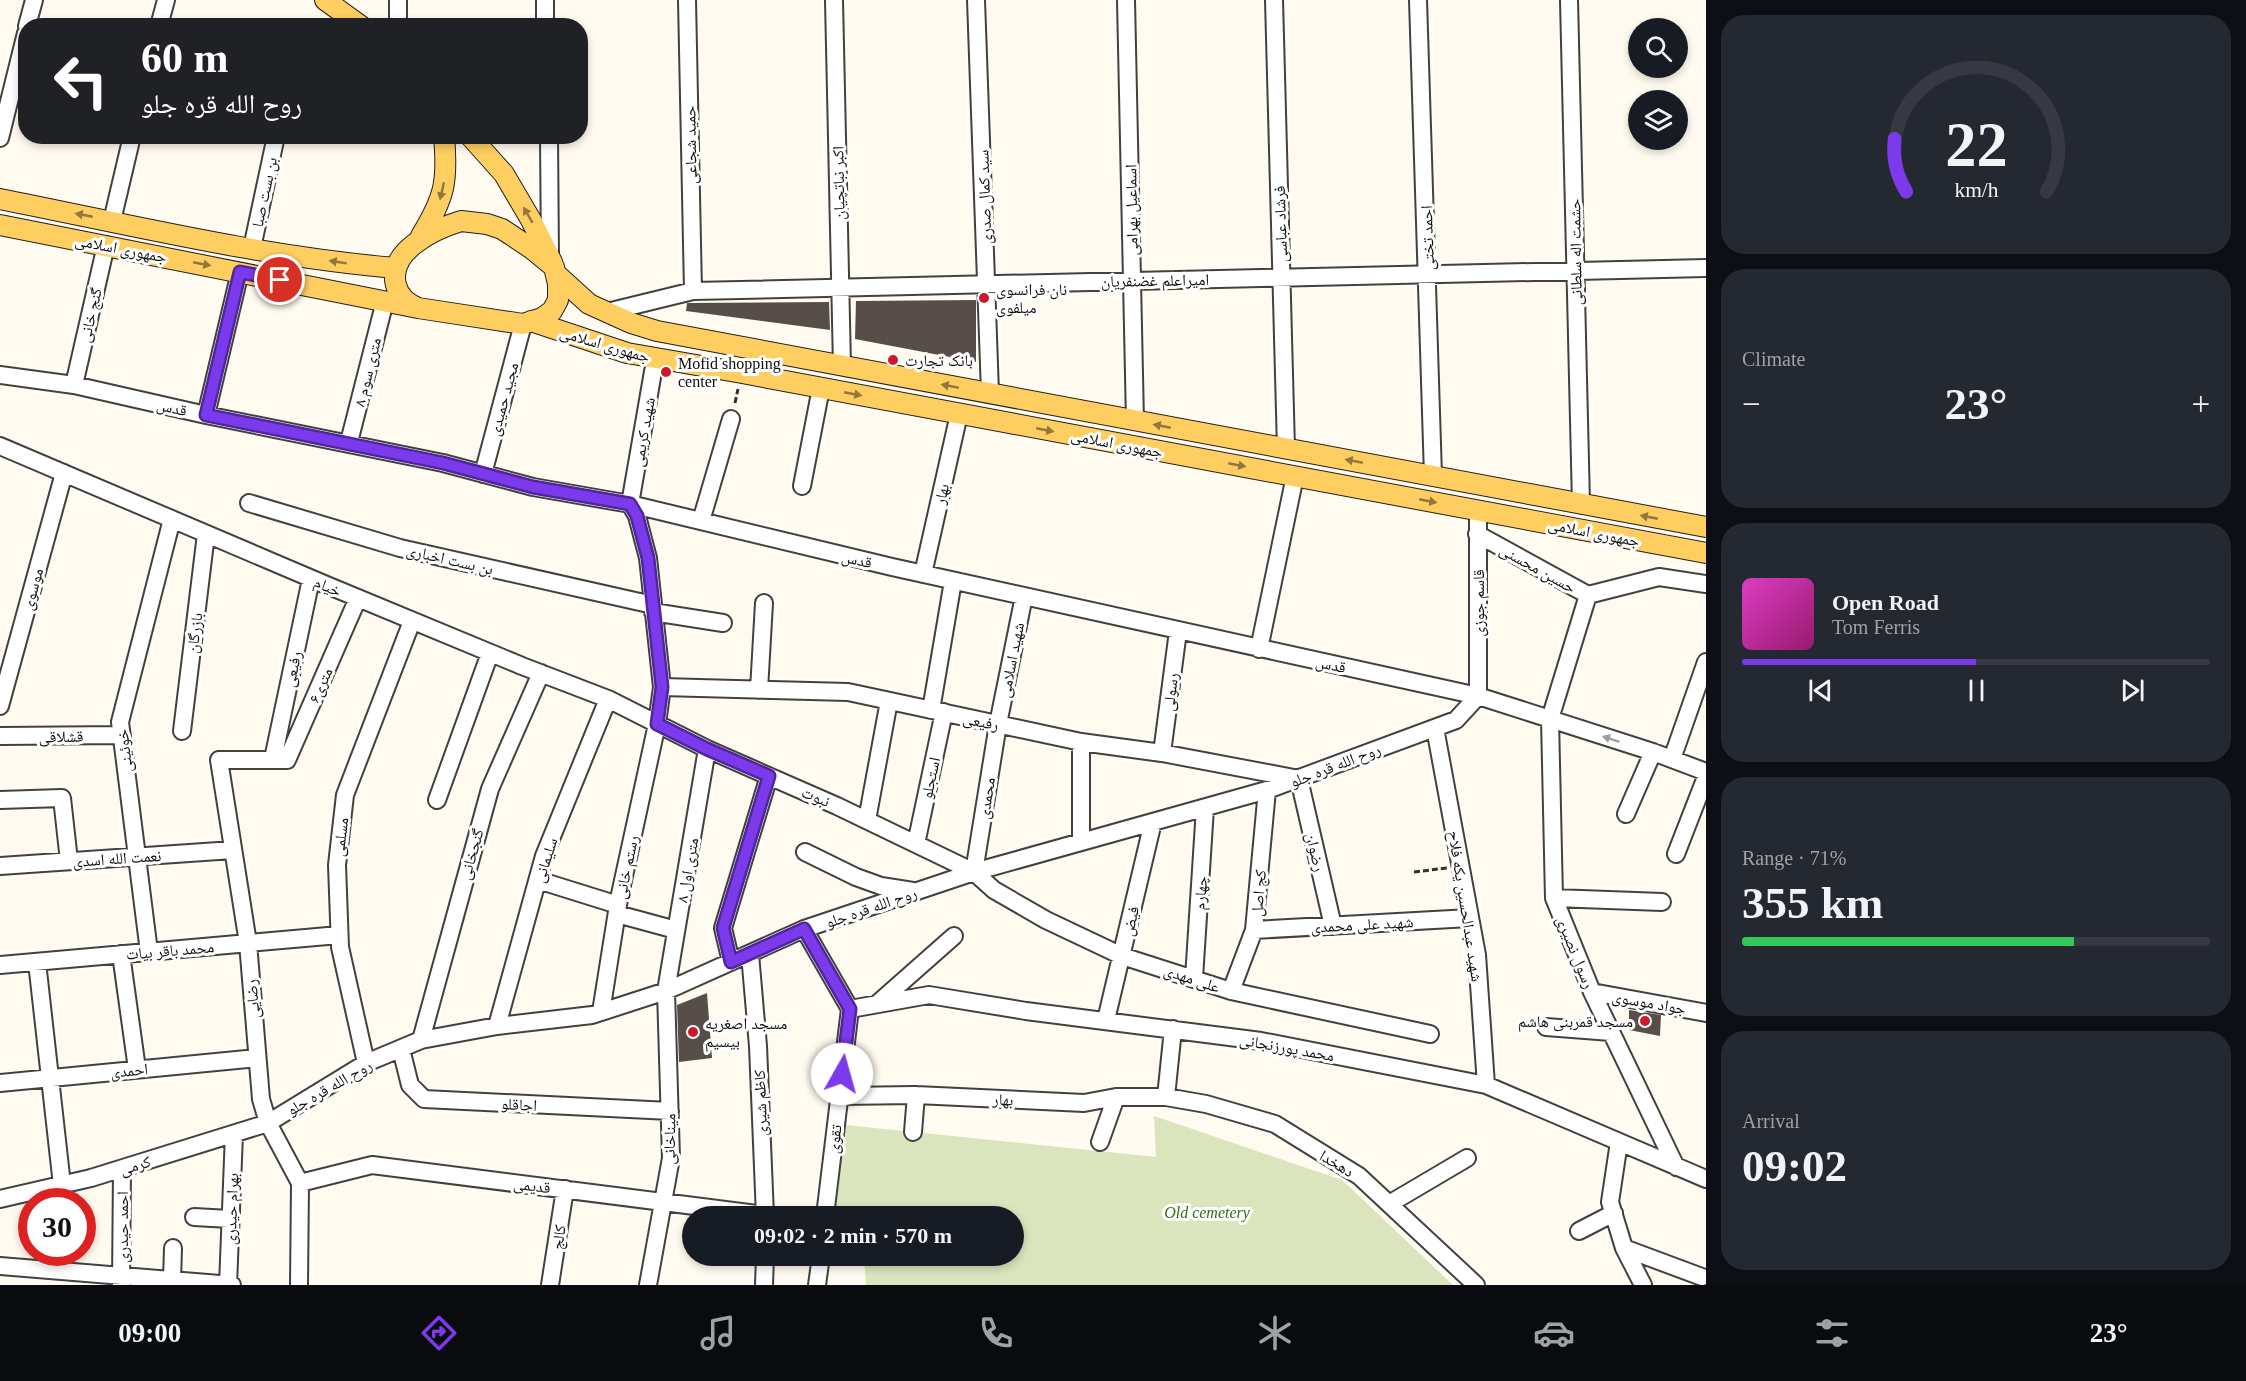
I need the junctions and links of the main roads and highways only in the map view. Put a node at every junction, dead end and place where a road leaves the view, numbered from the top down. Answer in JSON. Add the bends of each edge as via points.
{"nodes":[{"id":1,"x":325,"y":0,"type":"edge"},
{"id":2,"x":350,"y":18,"type":"edge"},
{"id":3,"x":445,"y":144,"type":"edge"},
{"id":4,"x":477,"y":144,"type":"edge"},
{"id":5,"x":0,"y":199,"type":"edge"},
{"id":6,"x":0,"y":225,"type":"edge"},
{"id":7,"x":419,"y":241,"type":"junction"},
{"id":8,"x":553,"y":267,"type":"junction"},
{"id":9,"x":396,"y":268,"type":"junction"},
{"id":10,"x":418,"y":308,"type":"junction"},
{"id":11,"x":527,"y":323,"type":"junction"},
{"id":12,"x":1706,"y":527,"type":"edge"},
{"id":13,"x":1706,"y":553,"type":"edge"}],
"edges":[{"from":1,"to":2,"type":"main road"},
{"from":3,"to":7,"type":"main road","one_way":true,"via":[[447,170],[442,196]]},
{"from":8,"to":4,"type":"main road","one_way":true,"via":[[504,174]]},
{"from":9,"to":5,"type":"main road","name":"جمهوری اسلامی","one_way":true,"via":[[252,248]]},
{"from":6,"to":10,"type":"main road","name":"جمهوری اسلامی","one_way":true},
{"from":7,"to":8,"type":"main road","name":"جمهوری اسلامی","via":[[440,227],[460,221],[487,224],[502,229]]},
{"from":7,"to":9,"type":"main road"},
{"from":8,"to":11,"type":"main road","via":[[558,300],[552,311]]},
{"from":12,"to":8,"type":"main road","name":"جمهوری اسلامی","one_way":true,"via":[[657,331],[590,304]]},
{"from":9,"to":10,"type":"main road","via":[[396,288],[409,304]]},
{"from":10,"to":11,"type":"main road","name":"جمهوری اسلامی"},
{"from":11,"to":13,"type":"main road","name":"جمهوری اسلامی","one_way":true,"via":[[655,360]]}]}
